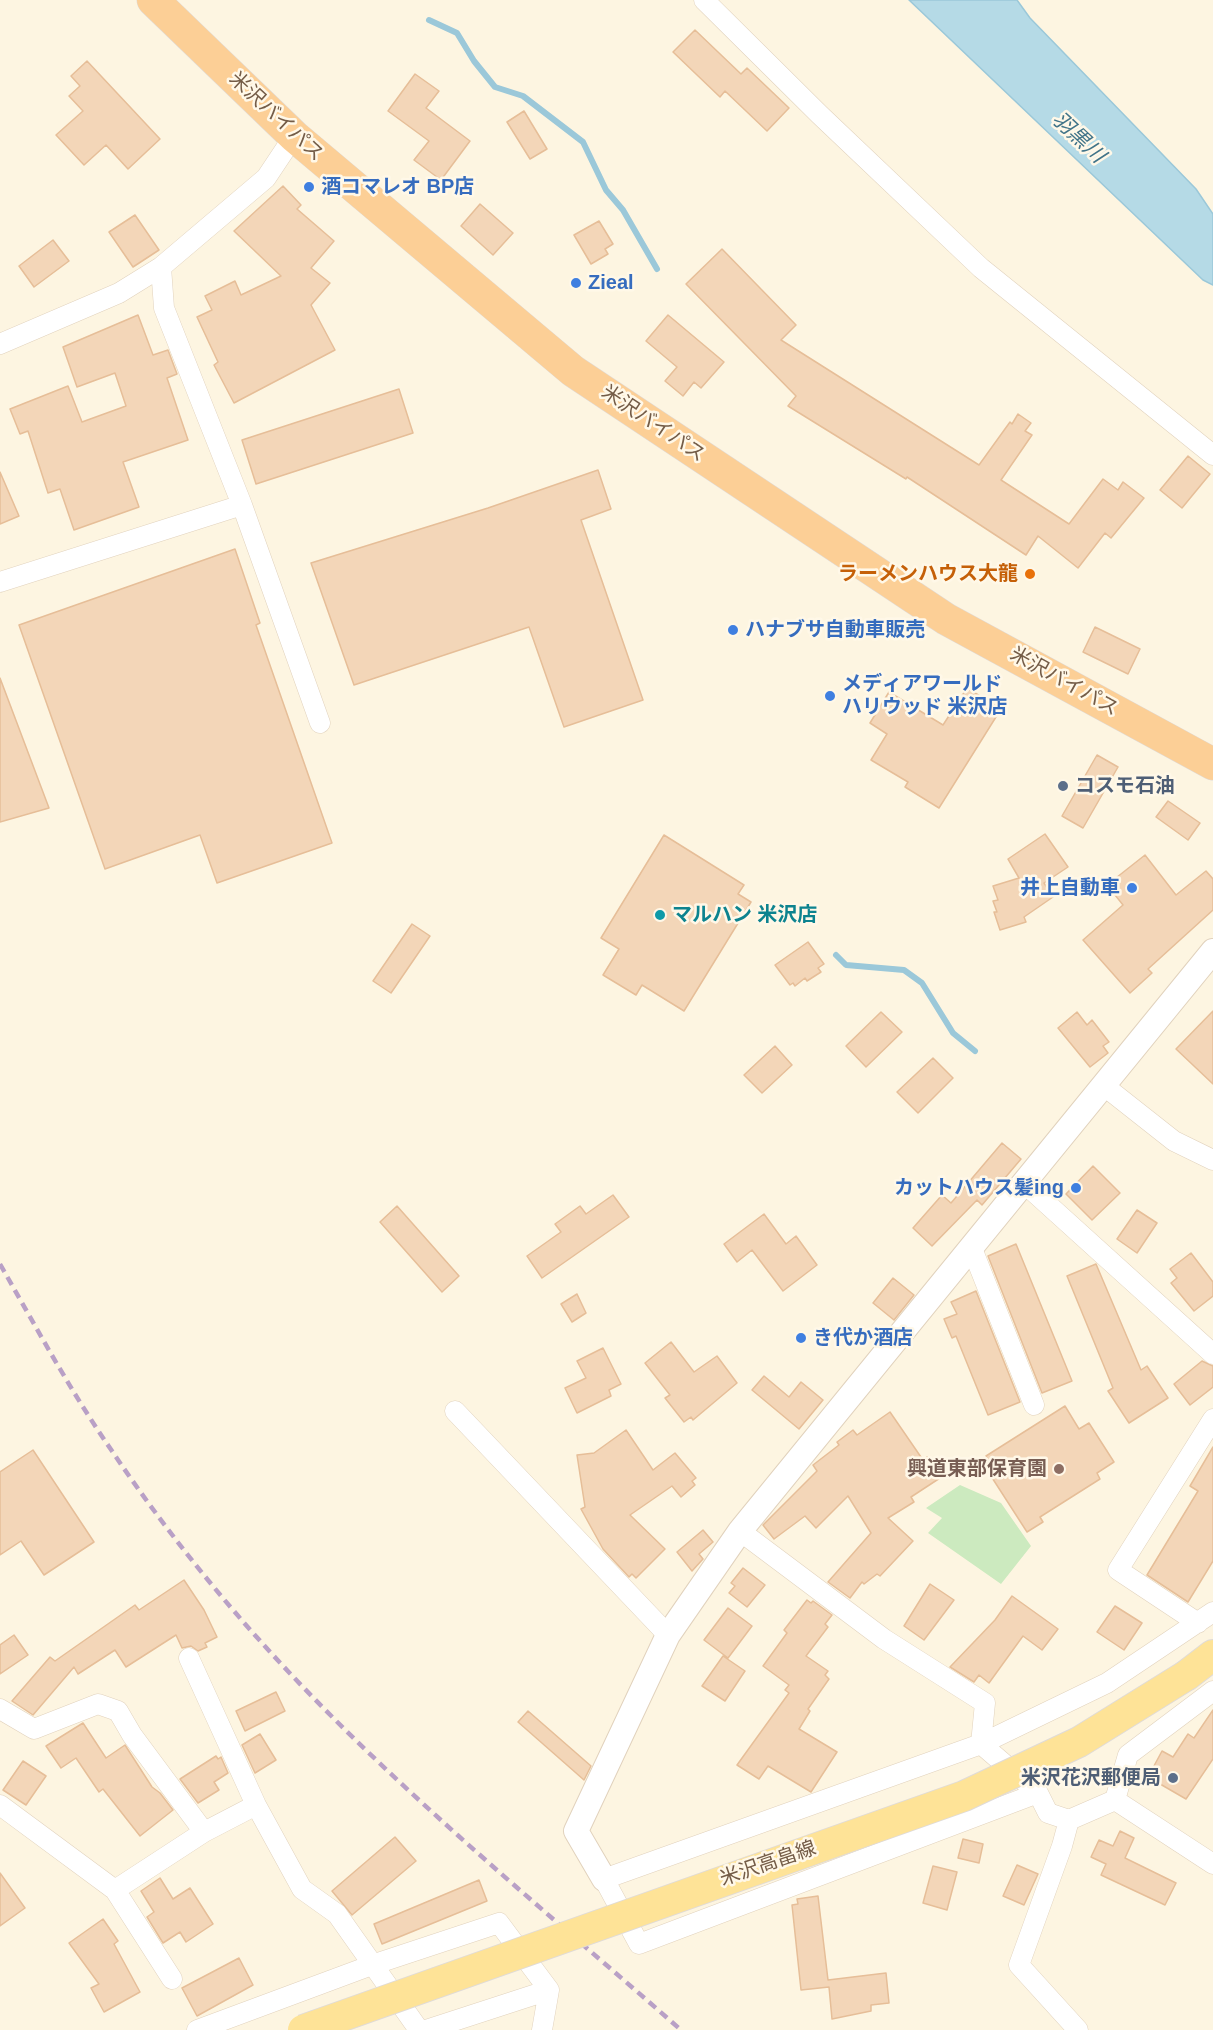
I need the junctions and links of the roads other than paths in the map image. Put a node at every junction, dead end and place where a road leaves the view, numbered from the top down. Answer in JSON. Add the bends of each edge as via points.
{"nodes":[{"id":1,"x":153,"y":0,"type":"edge"},
{"id":2,"x":704,"y":0,"type":"edge"},
{"id":3,"x":294,"y":136,"type":"junction"},
{"id":4,"x":161,"y":267,"type":"junction"},
{"id":5,"x":0,"y":344,"type":"edge"},
{"id":6,"x":1213,"y":454,"type":"edge"},
{"id":7,"x":242,"y":505,"type":"junction"},
{"id":8,"x":0,"y":582,"type":"edge"},
{"id":9,"x":320,"y":723,"type":"dead end"},
{"id":10,"x":1213,"y":764,"type":"edge"},
{"id":11,"x":1213,"y":951,"type":"edge"},
{"id":12,"x":1103,"y":1085,"type":"junction"},
{"id":13,"x":1213,"y":1160,"type":"edge"},
{"id":14,"x":1024,"y":1183,"type":"junction"},
{"id":15,"x":971,"y":1246,"type":"junction"},
{"id":16,"x":1213,"y":1354,"type":"edge"},
{"id":17,"x":1034,"y":1404,"type":"dead end"},
{"id":18,"x":455,"y":1411,"type":"dead end"},
{"id":19,"x":1213,"y":1419,"type":"edge"},
{"id":20,"x":740,"y":1531,"type":"junction"},
{"id":21,"x":1206,"y":1618,"type":"edge"},
{"id":22,"x":668,"y":1635,"type":"junction"},
{"id":23,"x":1213,"y":1655,"type":"edge"},
{"id":24,"x":189,"y":1658,"type":"dead end"},
{"id":25,"x":1213,"y":1691,"type":"edge"},
{"id":26,"x":0,"y":1709,"type":"edge"},
{"id":27,"x":981,"y":1744,"type":"junction"},
{"id":28,"x":1038,"y":1793,"type":"junction"},
{"id":29,"x":1115,"y":1800,"type":"junction"},
{"id":30,"x":0,"y":1805,"type":"edge"},
{"id":31,"x":256,"y":1805,"type":"junction"},
{"id":32,"x":1069,"y":1820,"type":"junction"},
{"id":33,"x":204,"y":1832,"type":"junction"},
{"id":34,"x":1213,"y":1864,"type":"edge"},
{"id":35,"x":604,"y":1879,"type":"junction"},
{"id":36,"x":115,"y":1890,"type":"junction"},
{"id":37,"x":372,"y":1965,"type":"junction"},
{"id":38,"x":172,"y":1979,"type":"dead end"},
{"id":39,"x":549,"y":1990,"type":"junction"},
{"id":40,"x":197,"y":2030,"type":"edge"},
{"id":41,"x":303,"y":2030,"type":"edge"},
{"id":42,"x":419,"y":2030,"type":"edge"},
{"id":43,"x":426,"y":2030,"type":"edge"},
{"id":44,"x":542,"y":2030,"type":"edge"},
{"id":45,"x":1078,"y":2030,"type":"edge"}],
"edges":[{"from":1,"to":3,"type":"highway","name":"米沢バイパス"},
{"from":2,"to":6,"type":"street","via":[[981,268]]},
{"from":3,"to":4,"type":"street","via":[[266,178]]},
{"from":3,"to":10,"type":"highway","name":"米沢バイパス","via":[[573,371],[946,619]]},
{"from":4,"to":5,"type":"street","via":[[119,293]]},
{"from":4,"to":7,"type":"street","via":[[164,308]]},
{"from":7,"to":8,"type":"street"},
{"from":7,"to":9,"type":"street"},
{"from":11,"to":12,"type":"street"},
{"from":12,"to":13,"type":"street","via":[[1174,1140]]},
{"from":12,"to":14,"type":"street"},
{"from":14,"to":15,"type":"street"},
{"from":14,"to":16,"type":"street"},
{"from":15,"to":17,"type":"street"},
{"from":15,"to":20,"type":"street"},
{"from":18,"to":22,"type":"street"},
{"from":19,"to":21,"type":"street","via":[[1118,1570]]},
{"from":20,"to":22,"type":"street"},
{"from":20,"to":27,"type":"street","via":[[885,1639],[985,1703]]},
{"from":21,"to":27,"type":"street","via":[[1107,1683]]},
{"from":22,"to":35,"type":"street","via":[[576,1831]]},
{"from":23,"to":41,"type":"main road","name":"米沢高畠線","bridge":true,"via":[[1079,1742],[964,1796]]},
{"from":24,"to":31,"type":"street"},
{"from":25,"to":29,"type":"street","via":[[1128,1755]]},
{"from":26,"to":33,"type":"street","via":[[34,1729],[98,1704],[118,1711]]},
{"from":27,"to":28,"type":"street"},
{"from":27,"to":35,"type":"street"},
{"from":28,"to":32,"type":"street","via":[[1048,1813]]},
{"from":28,"to":35,"type":"street","via":[[639,1944]]},
{"from":29,"to":32,"type":"street"},
{"from":29,"to":34,"type":"street"},
{"from":30,"to":36,"type":"street"},
{"from":31,"to":33,"type":"street"},
{"from":31,"to":37,"type":"street","via":[[302,1889],[338,1914]]},
{"from":32,"to":45,"type":"street","via":[[1019,1965]]},
{"from":33,"to":36,"type":"street"},
{"from":36,"to":38,"type":"street"},
{"from":37,"to":39,"type":"street","via":[[500,1923]]},
{"from":37,"to":40,"type":"street"},
{"from":37,"to":42,"type":"street"},
{"from":39,"to":43,"type":"street"},
{"from":39,"to":44,"type":"street"}]}
